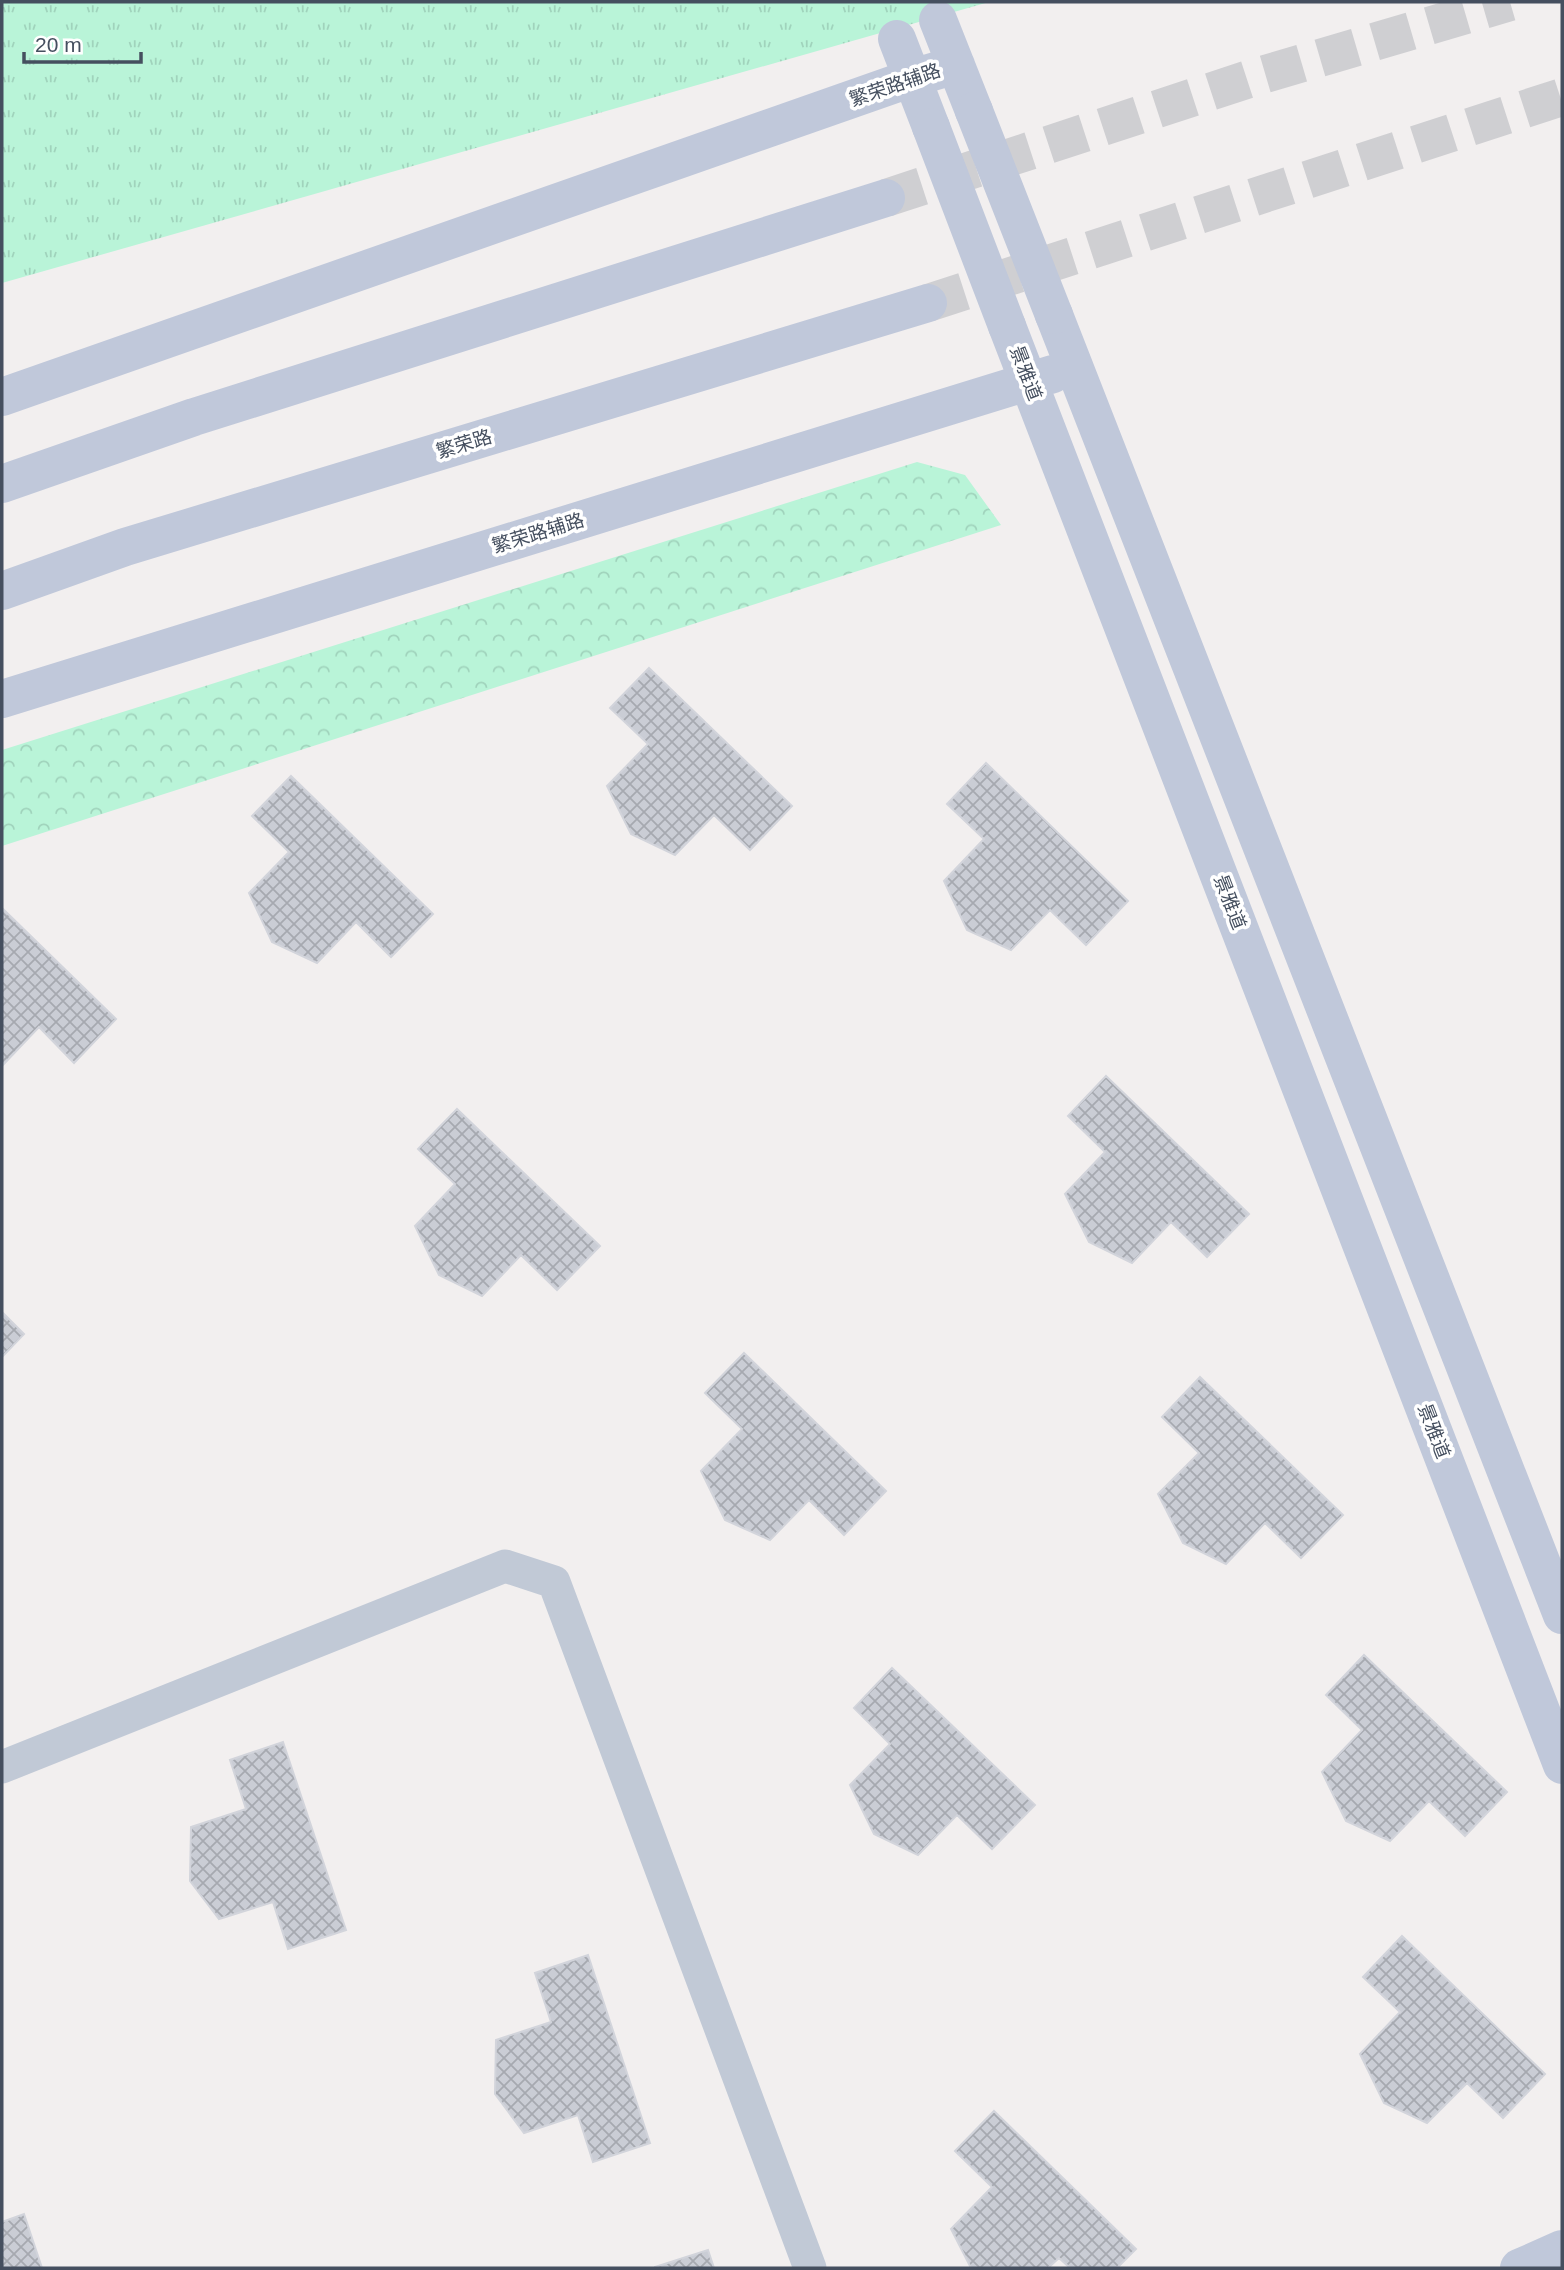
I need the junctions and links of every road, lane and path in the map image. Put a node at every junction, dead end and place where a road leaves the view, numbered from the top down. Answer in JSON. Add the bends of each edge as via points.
{"nodes":[{"id":1,"x":938,"y":20,"type":"dead end"},
{"id":2,"x":897,"y":39,"type":"dead end"},
{"id":3,"x":956,"y":65,"type":"junction"},
{"id":4,"x":912,"y":78,"type":"junction"},
{"id":5,"x":886,"y":198,"type":"tunnel mouth"},
{"id":6,"x":928,"y":303,"type":"tunnel mouth"},
{"id":7,"x":1074,"y":367,"type":"junction"},
{"id":8,"x":1029,"y":382,"type":"junction"},
{"id":9,"x":2,"y":397,"type":"edge"},
{"id":10,"x":2,"y":484,"type":"edge"},
{"id":11,"x":2,"y":590,"type":"edge"},
{"id":12,"x":2,"y":699,"type":"edge"},
{"id":13,"x":1562,"y":1615,"type":"edge"},
{"id":14,"x":1562,"y":1765,"type":"edge"},
{"id":15,"x":2,"y":1768,"type":"edge"},
{"id":16,"x":1562,"y":2249,"type":"edge"},
{"id":17,"x":810,"y":2268,"type":"edge"},
{"id":18,"x":1519,"y":2268,"type":"edge"}],
"edges":[{"from":1,"to":3,"type":"street"},
{"from":2,"to":4,"type":"street","name":"景雅道"},
{"from":3,"to":4,"type":"street","name":"繁荣路辅路"},
{"from":3,"to":7,"type":"street","bridge":true},
{"from":4,"to":8,"type":"street","name":"景雅道","bridge":true},
{"from":4,"to":9,"type":"street","name":"繁荣路辅路"},
{"from":5,"to":10,"type":"street","via":[[194,416]]},
{"from":6,"to":11,"type":"street","name":"繁荣路","via":[[125,547]]},
{"from":7,"to":8,"type":"street","name":"繁荣路辅路"},
{"from":7,"to":13,"type":"street"},
{"from":8,"to":12,"type":"street","name":"繁荣路辅路"},
{"from":8,"to":14,"type":"street","name":"景雅道"},
{"from":15,"to":17,"type":"street","via":[[505,1566],[554,1582]]},
{"from":16,"to":18,"type":"street"}]}
